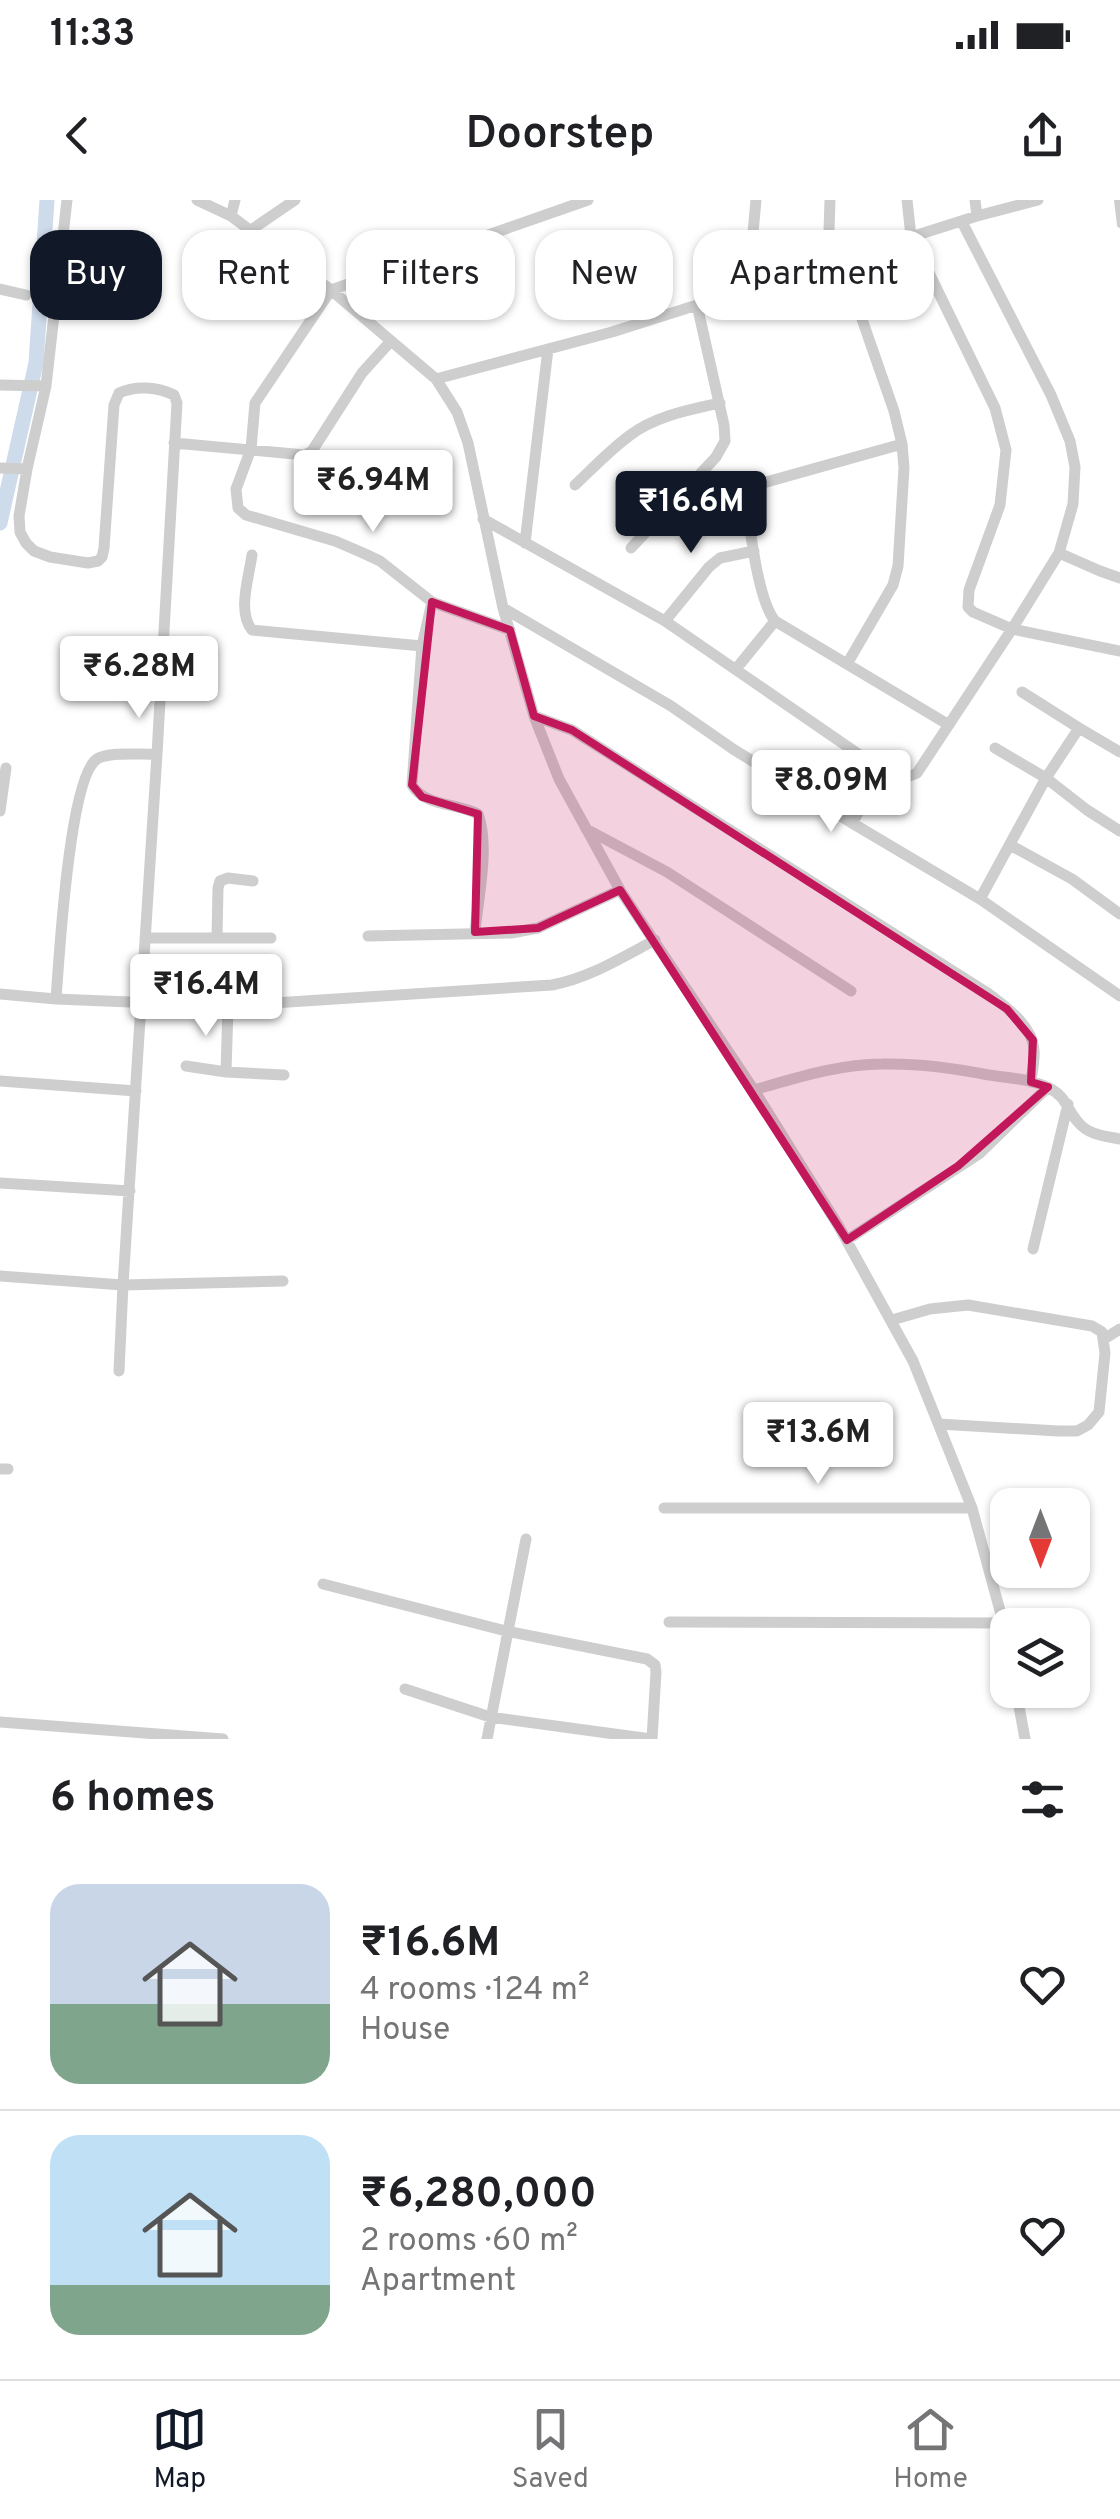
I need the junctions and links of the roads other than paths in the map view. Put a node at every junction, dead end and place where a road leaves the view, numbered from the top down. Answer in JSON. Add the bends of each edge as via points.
{"nodes":[{"id":1,"x":67,"y":200,"type":"edge"},
{"id":2,"x":197,"y":200,"type":"edge"},
{"id":3,"x":235,"y":200,"type":"edge"},
{"id":4,"x":294,"y":200,"type":"edge"},
{"id":5,"x":588,"y":200,"type":"edge"},
{"id":6,"x":756,"y":200,"type":"edge"},
{"id":7,"x":830,"y":200,"type":"edge"},
{"id":8,"x":907,"y":200,"type":"edge"},
{"id":9,"x":975,"y":200,"type":"edge"},
{"id":10,"x":1038,"y":200,"type":"edge"},
{"id":11,"x":1117,"y":200,"type":"edge"},
{"id":12,"x":231,"y":216,"type":"junction"},
{"id":13,"x":977,"y":216,"type":"junction"},
{"id":14,"x":962,"y":222,"type":"junction"},
{"id":15,"x":1120,"y":225,"type":"edge"},
{"id":16,"x":251,"y":230,"type":"joint"},
{"id":17,"x":753,"y":230,"type":"edge"},
{"id":18,"x":832,"y":230,"type":"edge"},
{"id":19,"x":911,"y":230,"type":"edge"},
{"id":20,"x":933,"y":230,"type":"edge"},
{"id":21,"x":934,"y":282,"type":"edge"},
{"id":22,"x":326,"y":286,"type":"edge"},
{"id":23,"x":0,"y":288,"type":"edge"},
{"id":24,"x":331,"y":290,"type":"junction"},
{"id":25,"x":26,"y":295,"type":"dead end"},
{"id":26,"x":693,"y":306,"type":"edge"},
{"id":27,"x":700,"y":320,"type":"edge"},
{"id":28,"x":858,"y":320,"type":"edge"},
{"id":29,"x":390,"y":342,"type":"junction"},
{"id":30,"x":548,"y":349,"type":"junction"},
{"id":31,"x":436,"y":379,"type":"junction"},
{"id":32,"x":0,"y":385,"type":"edge"},
{"id":33,"x":46,"y":386,"type":"junction"},
{"id":34,"x":720,"y":403,"type":"junction"},
{"id":35,"x":174,"y":443,"type":"junction"},
{"id":36,"x":902,"y":444,"type":"junction"},
{"id":37,"x":251,"y":449,"type":"junction"},
{"id":38,"x":0,"y":468,"type":"edge"},
{"id":39,"x":26,"y":469,"type":"junction"},
{"id":40,"x":574,"y":485,"type":"dead end"},
{"id":41,"x":483,"y":519,"type":"junction"},
{"id":42,"x":526,"y":543,"type":"junction"},
{"id":43,"x":631,"y":548,"type":"dead end"},
{"id":44,"x":754,"y":551,"type":"junction"},
{"id":45,"x":1060,"y":553,"type":"junction"},
{"id":46,"x":252,"y":555,"type":"dead end"},
{"id":47,"x":1120,"y":578,"type":"edge"},
{"id":48,"x":432,"y":602,"type":"junction"},
{"id":49,"x":503,"y":608,"type":"junction"},
{"id":50,"x":666,"y":621,"type":"junction"},
{"id":51,"x":775,"y":621,"type":"junction"},
{"id":52,"x":1012,"y":629,"type":"junction"},
{"id":53,"x":510,"y":630,"type":"junction"},
{"id":54,"x":422,"y":646,"type":"junction"},
{"id":55,"x":1120,"y":651,"type":"edge"},
{"id":56,"x":847,"y":664,"type":"junction"},
{"id":57,"x":736,"y":668,"type":"junction"},
{"id":58,"x":1022,"y":692,"type":"dead end"},
{"id":59,"x":534,"y":716,"type":"junction"},
{"id":60,"x":949,"y":724,"type":"junction"},
{"id":61,"x":1079,"y":728,"type":"junction"},
{"id":62,"x":995,"y":748,"type":"dead end"},
{"id":63,"x":1120,"y":752,"type":"edge"},
{"id":64,"x":158,"y":754,"type":"junction"},
{"id":65,"x":6,"y":768,"type":"dead end"},
{"id":66,"x":1046,"y":778,"type":"junction"},
{"id":67,"x":896,"y":780,"type":"junction"},
{"id":68,"x":0,"y":811,"type":"edge"},
{"id":69,"x":852,"y":823,"type":"junction"},
{"id":70,"x":585,"y":828,"type":"junction"},
{"id":71,"x":1120,"y":832,"type":"edge"},
{"id":72,"x":1010,"y":845,"type":"junction"},
{"id":73,"x":254,"y":881,"type":"dead end"},
{"id":74,"x":620,"y":890,"type":"junction"},
{"id":75,"x":980,"y":899,"type":"junction"},
{"id":76,"x":1120,"y":914,"type":"edge"},
{"id":77,"x":474,"y":932,"type":"junction"},
{"id":78,"x":368,"y":936,"type":"dead end"},
{"id":79,"x":145,"y":938,"type":"junction"},
{"id":80,"x":217,"y":938,"type":"junction"},
{"id":81,"x":271,"y":938,"type":"dead end"},
{"id":82,"x":655,"y":940,"type":"junction"},
{"id":83,"x":851,"y":991,"type":"dead end"},
{"id":84,"x":0,"y":994,"type":"edge"},
{"id":85,"x":1120,"y":996,"type":"edge"},
{"id":86,"x":56,"y":999,"type":"junction"},
{"id":87,"x":141,"y":1002,"type":"junction"},
{"id":88,"x":228,"y":1006,"type":"junction"},
{"id":89,"x":186,"y":1066,"type":"dead end"},
{"id":90,"x":226,"y":1072,"type":"junction"},
{"id":91,"x":284,"y":1074,"type":"dead end"},
{"id":92,"x":0,"y":1081,"type":"edge"},
{"id":93,"x":1031,"y":1082,"type":"junction"},
{"id":94,"x":1048,"y":1087,"type":"junction"},
{"id":95,"x":754,"y":1090,"type":"junction"},
{"id":96,"x":136,"y":1091,"type":"junction"},
{"id":97,"x":1068,"y":1104,"type":"junction"},
{"id":98,"x":1120,"y":1139,"type":"edge"},
{"id":99,"x":0,"y":1183,"type":"edge"},
{"id":100,"x":130,"y":1190,"type":"junction"},
{"id":101,"x":847,"y":1240,"type":"junction"},
{"id":102,"x":1033,"y":1249,"type":"dead end"},
{"id":103,"x":0,"y":1276,"type":"edge"},
{"id":104,"x":283,"y":1280,"type":"dead end"},
{"id":105,"x":122,"y":1285,"type":"junction"},
{"id":106,"x":892,"y":1320,"type":"junction"},
{"id":107,"x":1120,"y":1329,"type":"edge"},
{"id":108,"x":1104,"y":1340,"type":"junction"},
{"id":109,"x":119,"y":1371,"type":"dead end"},
{"id":110,"x":938,"y":1424,"type":"junction"},
{"id":111,"x":664,"y":1508,"type":"dead end"},
{"id":112,"x":972,"y":1508,"type":"junction"},
{"id":113,"x":526,"y":1539,"type":"dead end"},
{"id":114,"x":322,"y":1584,"type":"dead end"},
{"id":115,"x":1000,"y":1608,"type":"edge"},
{"id":116,"x":669,"y":1622,"type":"dead end"},
{"id":117,"x":990,"y":1623,"type":"edge"},
{"id":118,"x":506,"y":1631,"type":"junction"},
{"id":119,"x":406,"y":1688,"type":"dead end"},
{"id":120,"x":1019,"y":1708,"type":"edge"},
{"id":121,"x":490,"y":1717,"type":"junction"},
{"id":122,"x":0,"y":1722,"type":"edge"},
{"id":123,"x":119,"y":1734,"type":"edge"},
{"id":124,"x":572,"y":1734,"type":"edge"},
{"id":125,"x":223,"y":1739,"type":"edge"},
{"id":126,"x":487,"y":1739,"type":"edge"},
{"id":127,"x":652,"y":1739,"type":"edge"},
{"id":128,"x":1025,"y":1739,"type":"edge"}],
"edges":[{"from":1,"to":33,"type":"street"},
{"from":2,"to":12,"type":"street"},
{"from":3,"to":12,"type":"street"},
{"from":4,"to":16,"type":"street"},
{"from":5,"to":24,"type":"street"},
{"from":6,"to":17,"type":"street"},
{"from":7,"to":18,"type":"street"},
{"from":8,"to":19,"type":"street"},
{"from":9,"to":13,"type":"street"},
{"from":10,"to":13,"type":"street"},
{"from":11,"to":15,"type":"lane"},
{"from":12,"to":16,"type":"street"},
{"from":13,"to":14,"type":"street"},
{"from":14,"to":20,"type":"street"},
{"from":14,"to":45,"type":"street","via":[[1070,441],[1073,504]]},
{"from":21,"to":52,"type":"street","via":[[994,408],[1006,450],[1000,505],[968,607]]},
{"from":22,"to":24,"type":"street"},
{"from":23,"to":25,"type":"street"},
{"from":24,"to":29,"type":"street"},
{"from":24,"to":37,"type":"street","via":[[255,403]]},
{"from":26,"to":30,"type":"street"},
{"from":27,"to":34,"type":"street"},
{"from":28,"to":36,"type":"street"},
{"from":29,"to":31,"type":"street"},
{"from":29,"to":37,"type":"street","via":[[312,451],[297,456]]},
{"from":30,"to":31,"type":"street"},
{"from":30,"to":42,"type":"street"},
{"from":31,"to":41,"type":"street","via":[[468,443]]},
{"from":32,"to":33,"type":"street"},
{"from":33,"to":39,"type":"street"},
{"from":34,"to":40,"type":"street","via":[[666,416],[630,434]]},
{"from":34,"to":43,"type":"street","via":[[722,449]]},
{"from":35,"to":37,"type":"street"},
{"from":35,"to":39,"type":"street","via":[[174,395],[154,388],[119,393],[98,561],[50,557],[26,543],[19,516]]},
{"from":35,"to":64,"type":"street"},
{"from":36,"to":44,"type":"street","via":[[756,485],[747,498]]},
{"from":36,"to":56,"type":"street","via":[[898,566]]},
{"from":37,"to":48,"type":"street","via":[[236,489],[246,515],[363,553]]},
{"from":38,"to":39,"type":"street"},
{"from":41,"to":42,"type":"street"},
{"from":41,"to":49,"type":"street"},
{"from":42,"to":50,"type":"street"},
{"from":44,"to":50,"type":"street","via":[[708,567]]},
{"from":44,"to":51,"type":"street"},
{"from":45,"to":47,"type":"street"},
{"from":45,"to":52,"type":"street"},
{"from":46,"to":54,"type":"street","via":[[244,612],[252,630]]},
{"from":48,"to":53,"type":"street"},
{"from":48,"to":54,"type":"street"},
{"from":49,"to":53,"type":"street"},
{"from":49,"to":69,"type":"street"},
{"from":50,"to":57,"type":"street"},
{"from":51,"to":56,"type":"street"},
{"from":51,"to":57,"type":"street"},
{"from":52,"to":55,"type":"street"},
{"from":52,"to":60,"type":"street"},
{"from":53,"to":59,"type":"street"},
{"from":54,"to":77,"type":"street","via":[[412,784],[422,798],[478,814],[483,845]]},
{"from":56,"to":60,"type":"street"},
{"from":57,"to":67,"type":"street"},
{"from":58,"to":61,"type":"street"},
{"from":59,"to":70,"type":"street"},
{"from":59,"to":93,"type":"street","via":[[572,730],[990,994],[1033,1040]]},
{"from":60,"to":67,"type":"street","via":[[917,773]]},
{"from":61,"to":63,"type":"street"},
{"from":61,"to":66,"type":"street"},
{"from":62,"to":66,"type":"street"},
{"from":64,"to":79,"type":"street"},
{"from":64,"to":86,"type":"street","via":[[97,759],[82,782]]},
{"from":65,"to":68,"type":"street"},
{"from":66,"to":71,"type":"street"},
{"from":66,"to":72,"type":"street"},
{"from":67,"to":69,"type":"street","via":[[875,788]]},
{"from":69,"to":75,"type":"street"},
{"from":70,"to":74,"type":"street"},
{"from":70,"to":83,"type":"street","via":[[667,872]]},
{"from":72,"to":75,"type":"street"},
{"from":72,"to":76,"type":"street"},
{"from":73,"to":80,"type":"street","via":[[220,880]]},
{"from":74,"to":77,"type":"street","via":[[538,928]]},
{"from":74,"to":82,"type":"street"},
{"from":75,"to":85,"type":"street"},
{"from":77,"to":78,"type":"street"},
{"from":79,"to":80,"type":"street"},
{"from":79,"to":87,"type":"street"},
{"from":80,"to":81,"type":"street"},
{"from":82,"to":88,"type":"street","via":[[590,974],[552,985]]},
{"from":82,"to":95,"type":"street"},
{"from":84,"to":86,"type":"street"},
{"from":86,"to":87,"type":"street"},
{"from":87,"to":88,"type":"street"},
{"from":87,"to":96,"type":"street"},
{"from":88,"to":90,"type":"street"},
{"from":89,"to":90,"type":"street"},
{"from":90,"to":91,"type":"street"},
{"from":92,"to":96,"type":"street"},
{"from":93,"to":94,"type":"street"},
{"from":93,"to":95,"type":"street","via":[[878,1064]]},
{"from":94,"to":97,"type":"street"},
{"from":94,"to":101,"type":"street","via":[[979,1154]]},
{"from":95,"to":101,"type":"street"},
{"from":96,"to":100,"type":"street"},
{"from":97,"to":98,"type":"street","via":[[1086,1129]]},
{"from":97,"to":102,"type":"street"},
{"from":99,"to":100,"type":"street"},
{"from":100,"to":105,"type":"street"},
{"from":101,"to":106,"type":"street"},
{"from":103,"to":105,"type":"street"},
{"from":104,"to":105,"type":"street"},
{"from":105,"to":109,"type":"street"},
{"from":106,"to":108,"type":"street","via":[[968,1305],[1092,1326]]},
{"from":106,"to":110,"type":"street"},
{"from":107,"to":108,"type":"street"},
{"from":108,"to":110,"type":"street","via":[[1098,1412],[1088,1426],[1058,1431]]},
{"from":110,"to":112,"type":"street"},
{"from":111,"to":112,"type":"street"},
{"from":112,"to":115,"type":"street"},
{"from":113,"to":118,"type":"street"},
{"from":114,"to":118,"type":"street"},
{"from":116,"to":117,"type":"street"},
{"from":118,"to":121,"type":"street"},
{"from":118,"to":127,"type":"street","via":[[648,1659],[656,1672]]},
{"from":119,"to":121,"type":"street"},
{"from":120,"to":128,"type":"street"},
{"from":121,"to":124,"type":"street"},
{"from":121,"to":126,"type":"street"},
{"from":122,"to":123,"type":"street"},
{"from":123,"to":125,"type":"street"},
{"from":124,"to":127,"type":"street"}]}
